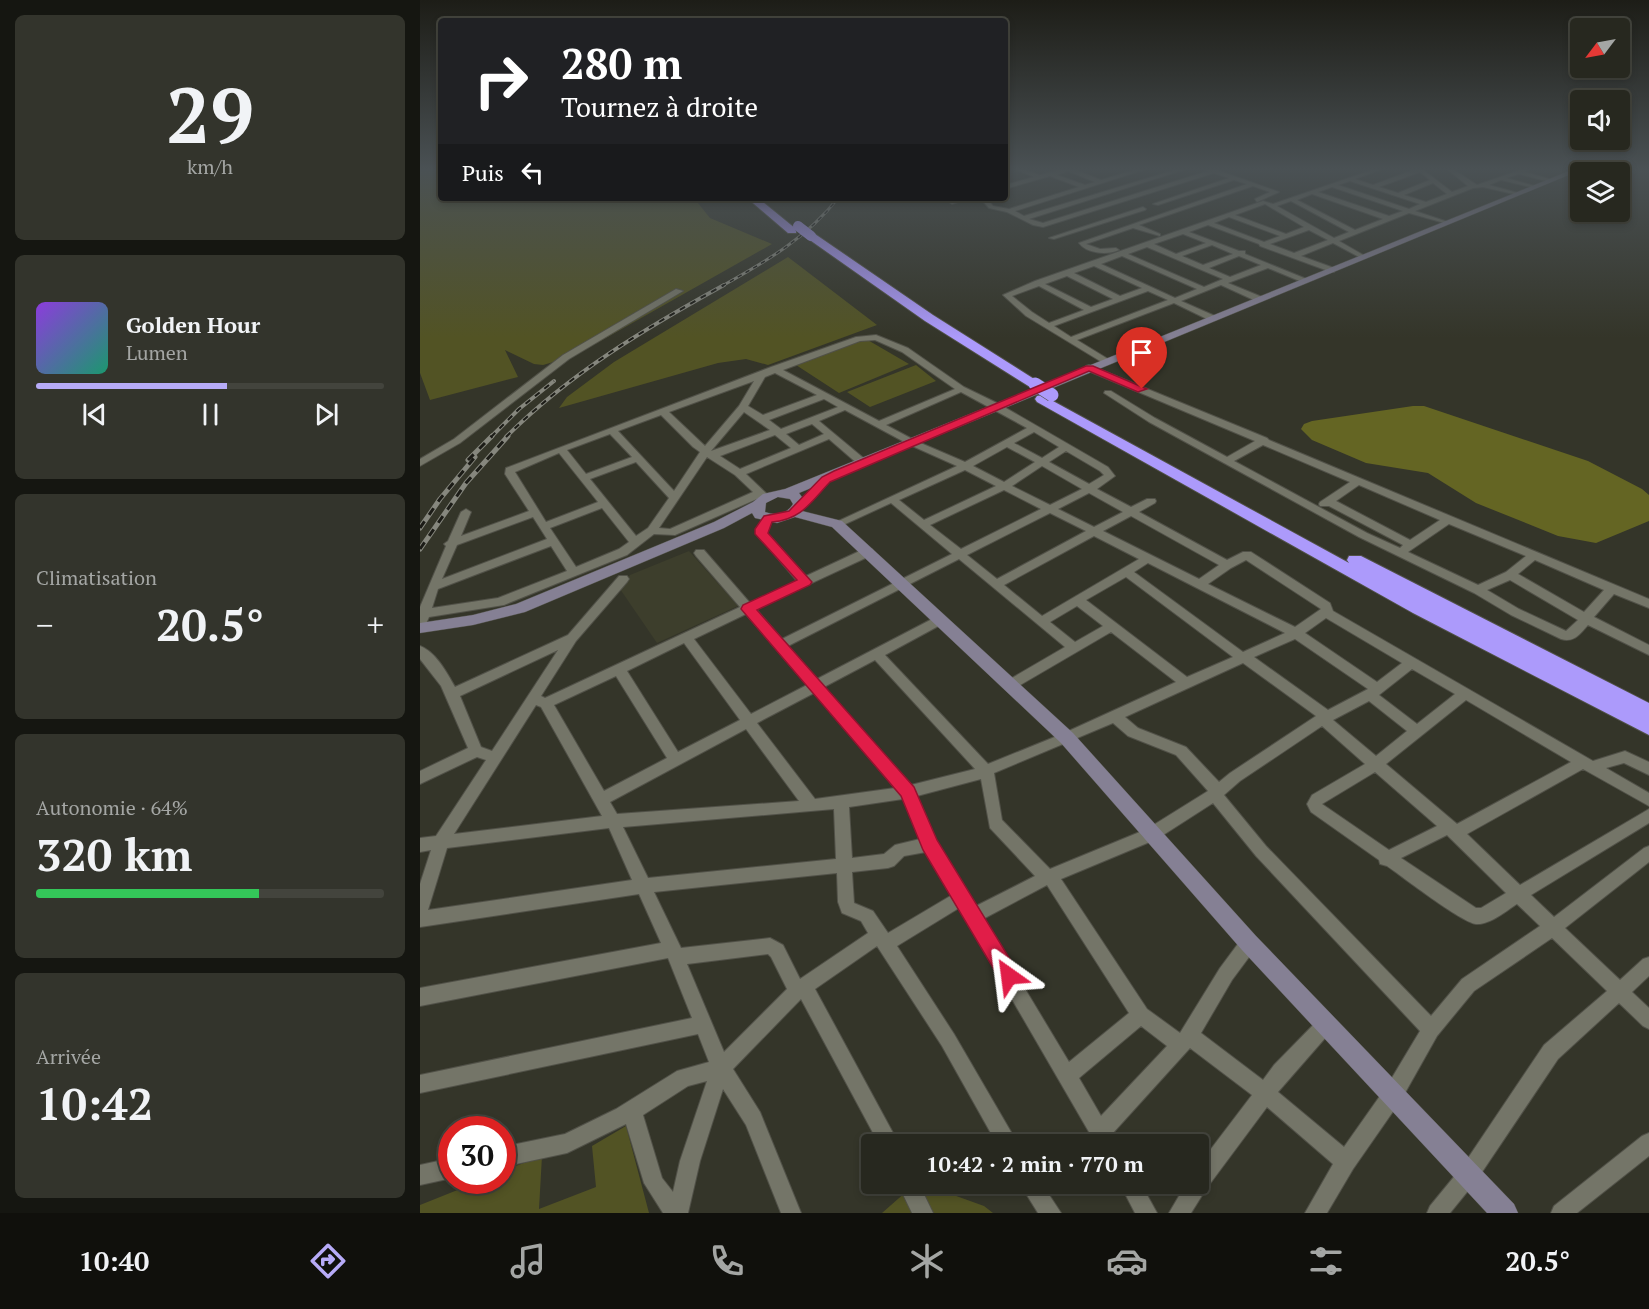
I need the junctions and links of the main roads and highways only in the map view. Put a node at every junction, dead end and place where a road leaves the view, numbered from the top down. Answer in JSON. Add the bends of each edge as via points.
{"nodes":[{"id":1,"x":792,"y":226,"type":"edge"},
{"id":2,"x":792,"y":226,"type":"edge"},
{"id":3,"x":795,"y":228,"type":"junction"},
{"id":4,"x":1047,"y":397,"type":"junction"},
{"id":5,"x":1649,"y":712,"type":"edge"},
{"id":6,"x":1649,"y":727,"type":"edge"}],
"edges":[{"from":1,"to":3,"type":"highway"},
{"from":2,"to":3,"type":"highway"},
{"from":3,"to":4,"type":"highway","via":[[890,302]]},
{"from":4,"to":5,"type":"highway"},
{"from":4,"to":6,"type":"highway","via":[[1194,486],[1423,611]]}]}
